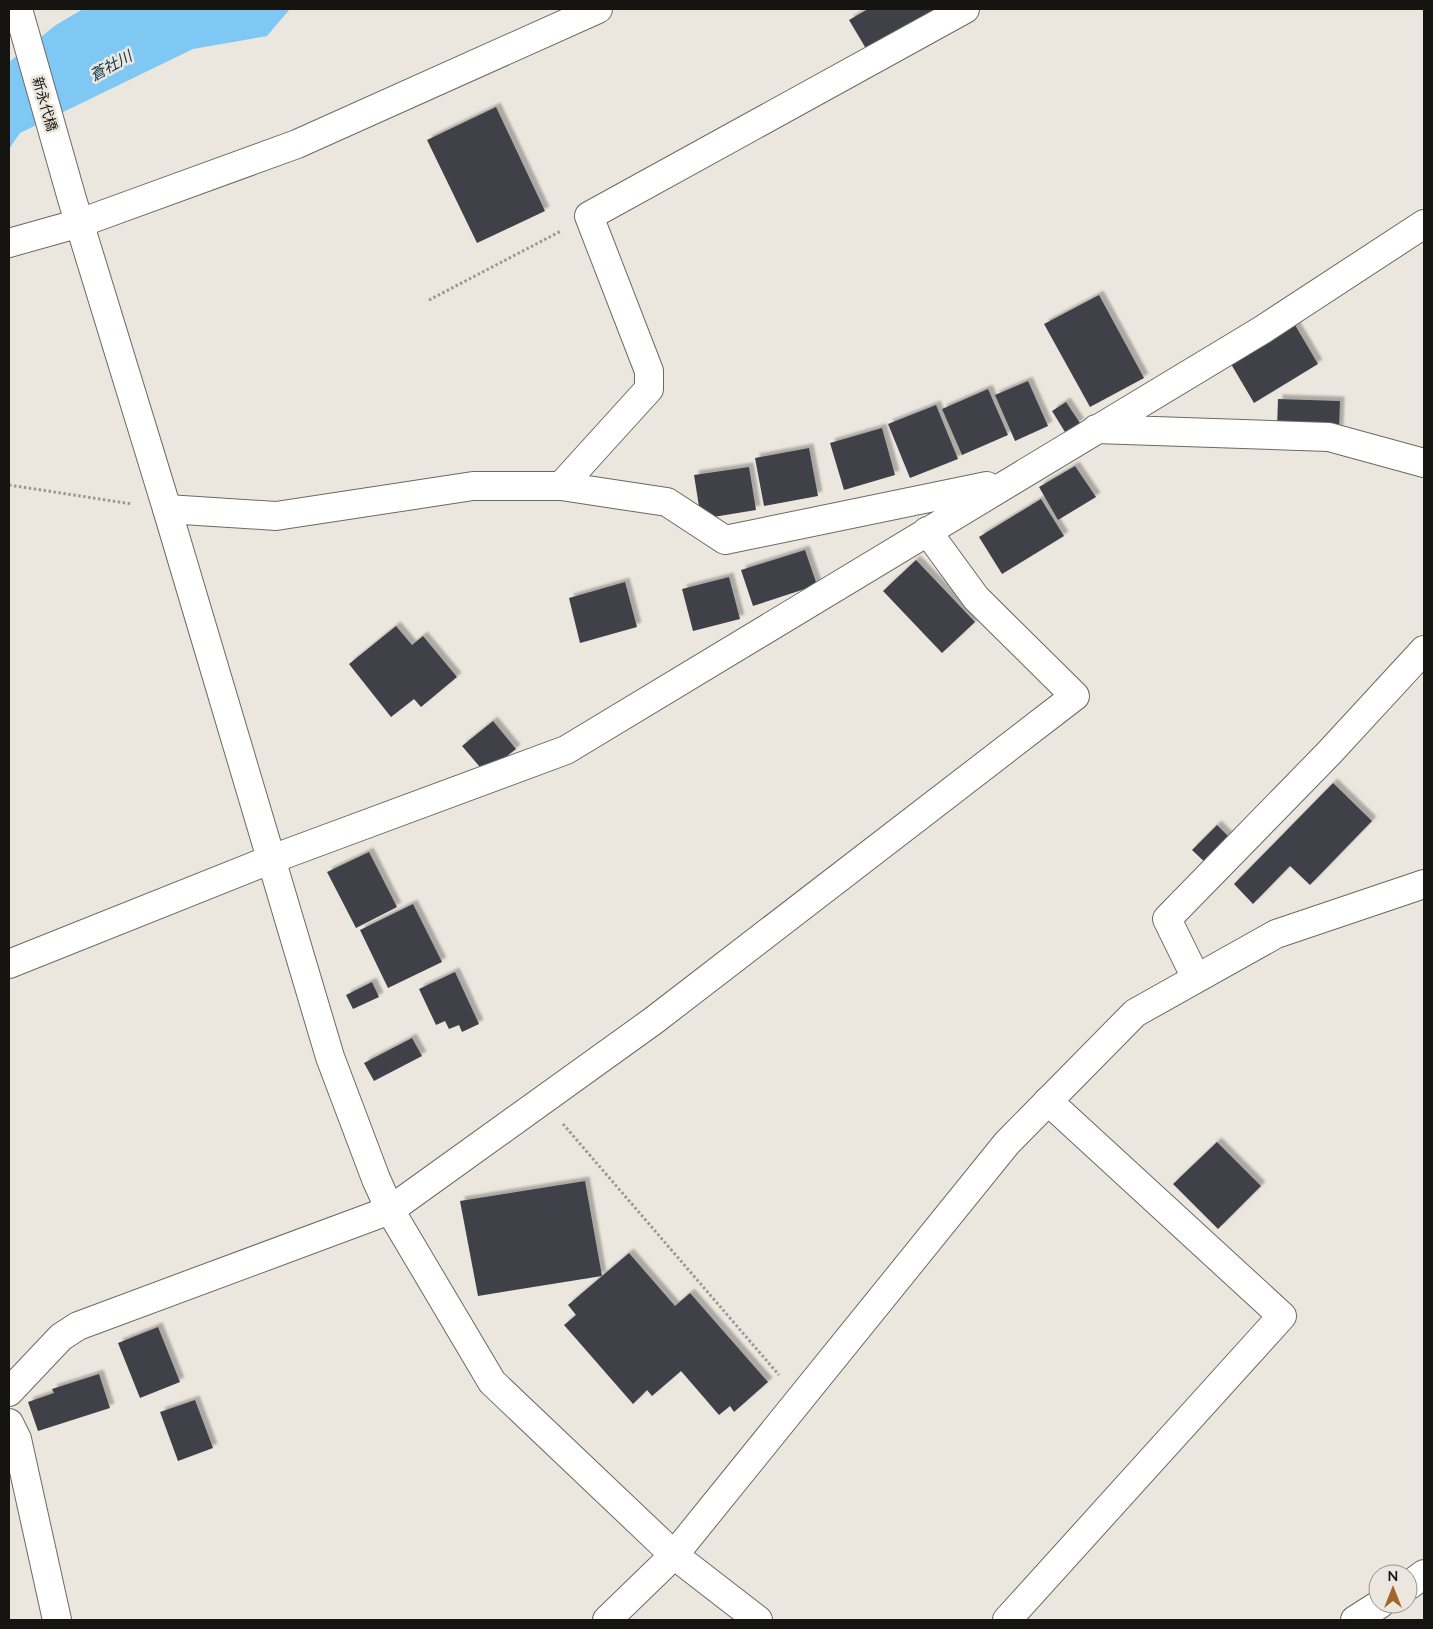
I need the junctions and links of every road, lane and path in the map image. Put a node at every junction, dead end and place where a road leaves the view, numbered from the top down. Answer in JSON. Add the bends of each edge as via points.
{"nodes":[{"id":1,"x":18,"y":9,"type":"edge"},
{"id":2,"x":598,"y":9,"type":"edge"},
{"id":3,"x":965,"y":9,"type":"edge"},
{"id":4,"x":76,"y":211,"type":"junction"},
{"id":5,"x":588,"y":216,"type":"junction"},
{"id":6,"x":1424,"y":224,"type":"edge"},
{"id":7,"x":9,"y":244,"type":"edge"},
{"id":8,"x":429,"y":300,"type":"dead end"},
{"id":9,"x":1096,"y":429,"type":"junction"},
{"id":10,"x":1424,"y":463,"type":"edge"},
{"id":11,"x":1007,"y":482,"type":"junction"},
{"id":12,"x":9,"y":485,"type":"edge"},
{"id":13,"x":561,"y":486,"type":"junction"},
{"id":14,"x":168,"y":509,"type":"junction"},
{"id":15,"x":927,"y":530,"type":"junction"},
{"id":16,"x":1424,"y":650,"type":"edge"},
{"id":17,"x":272,"y":859,"type":"junction"},
{"id":18,"x":1424,"y":884,"type":"edge"},
{"id":19,"x":9,"y":964,"type":"edge"},
{"id":20,"x":1196,"y":978,"type":"junction"},
{"id":21,"x":543,"y":1101,"type":"junction"},
{"id":22,"x":1048,"y":1101,"type":"junction"},
{"id":23,"x":390,"y":1210,"type":"junction"},
{"id":24,"x":9,"y":1392,"type":"edge"},
{"id":25,"x":800,"y":1400,"type":"junction"},
{"id":26,"x":9,"y":1423,"type":"edge"},
{"id":27,"x":674,"y":1555,"type":"junction"},
{"id":28,"x":1368,"y":1612,"type":"edge"},
{"id":29,"x":57,"y":1620,"type":"edge"},
{"id":30,"x":607,"y":1620,"type":"edge"},
{"id":31,"x":758,"y":1620,"type":"edge"},
{"id":32,"x":1007,"y":1620,"type":"edge"},
{"id":33,"x":1355,"y":1620,"type":"edge"}],
"edges":[{"from":1,"to":4,"type":"street","name":"新永代橋"},
{"from":2,"to":4,"type":"street","via":[[297,144]]},
{"from":3,"to":5,"type":"street"},
{"from":4,"to":7,"type":"street"},
{"from":4,"to":14,"type":"street","name":"新永代橋"},
{"from":5,"to":8,"type":"path"},
{"from":5,"to":13,"type":"street","via":[[649,371],[649,389]]},
{"from":6,"to":9,"type":"street","via":[[1262,330]]},
{"from":9,"to":10,"type":"street","via":[[1329,437]]},
{"from":9,"to":11,"type":"street"},
{"from":11,"to":13,"type":"street","via":[[725,540],[667,502]]},
{"from":11,"to":15,"type":"street"},
{"from":12,"to":14,"type":"path"},
{"from":13,"to":14,"type":"street","via":[[473,486],[276,516]]},
{"from":14,"to":17,"type":"street","name":"新永代橋"},
{"from":15,"to":17,"type":"street","via":[[566,750]]},
{"from":15,"to":21,"type":"street","via":[[976,598],[1074,696],[661,1016]]},
{"from":16,"to":20,"type":"street","via":[[1166,919]]},
{"from":17,"to":19,"type":"street"},
{"from":17,"to":23,"type":"street","name":"新永代橋","via":[[330,1057]]},
{"from":18,"to":20,"type":"street","via":[[1276,934]]},
{"from":20,"to":22,"type":"street","via":[[1135,1013]]},
{"from":21,"to":23,"type":"street"},
{"from":21,"to":25,"type":"path"},
{"from":22,"to":25,"type":"street","via":[[1007,1143]]},
{"from":22,"to":32,"type":"street","via":[[1282,1316]]},
{"from":23,"to":24,"type":"street","via":[[78,1326],[61,1337]]},
{"from":23,"to":27,"type":"street","name":"新永代橋","via":[[492,1382]]},
{"from":25,"to":27,"type":"street"},
{"from":26,"to":29,"type":"street","via":[[17,1439]]},
{"from":27,"to":30,"type":"street"},
{"from":27,"to":31,"type":"street","name":"新永代橋"},
{"from":28,"to":33,"type":"street"}]}
